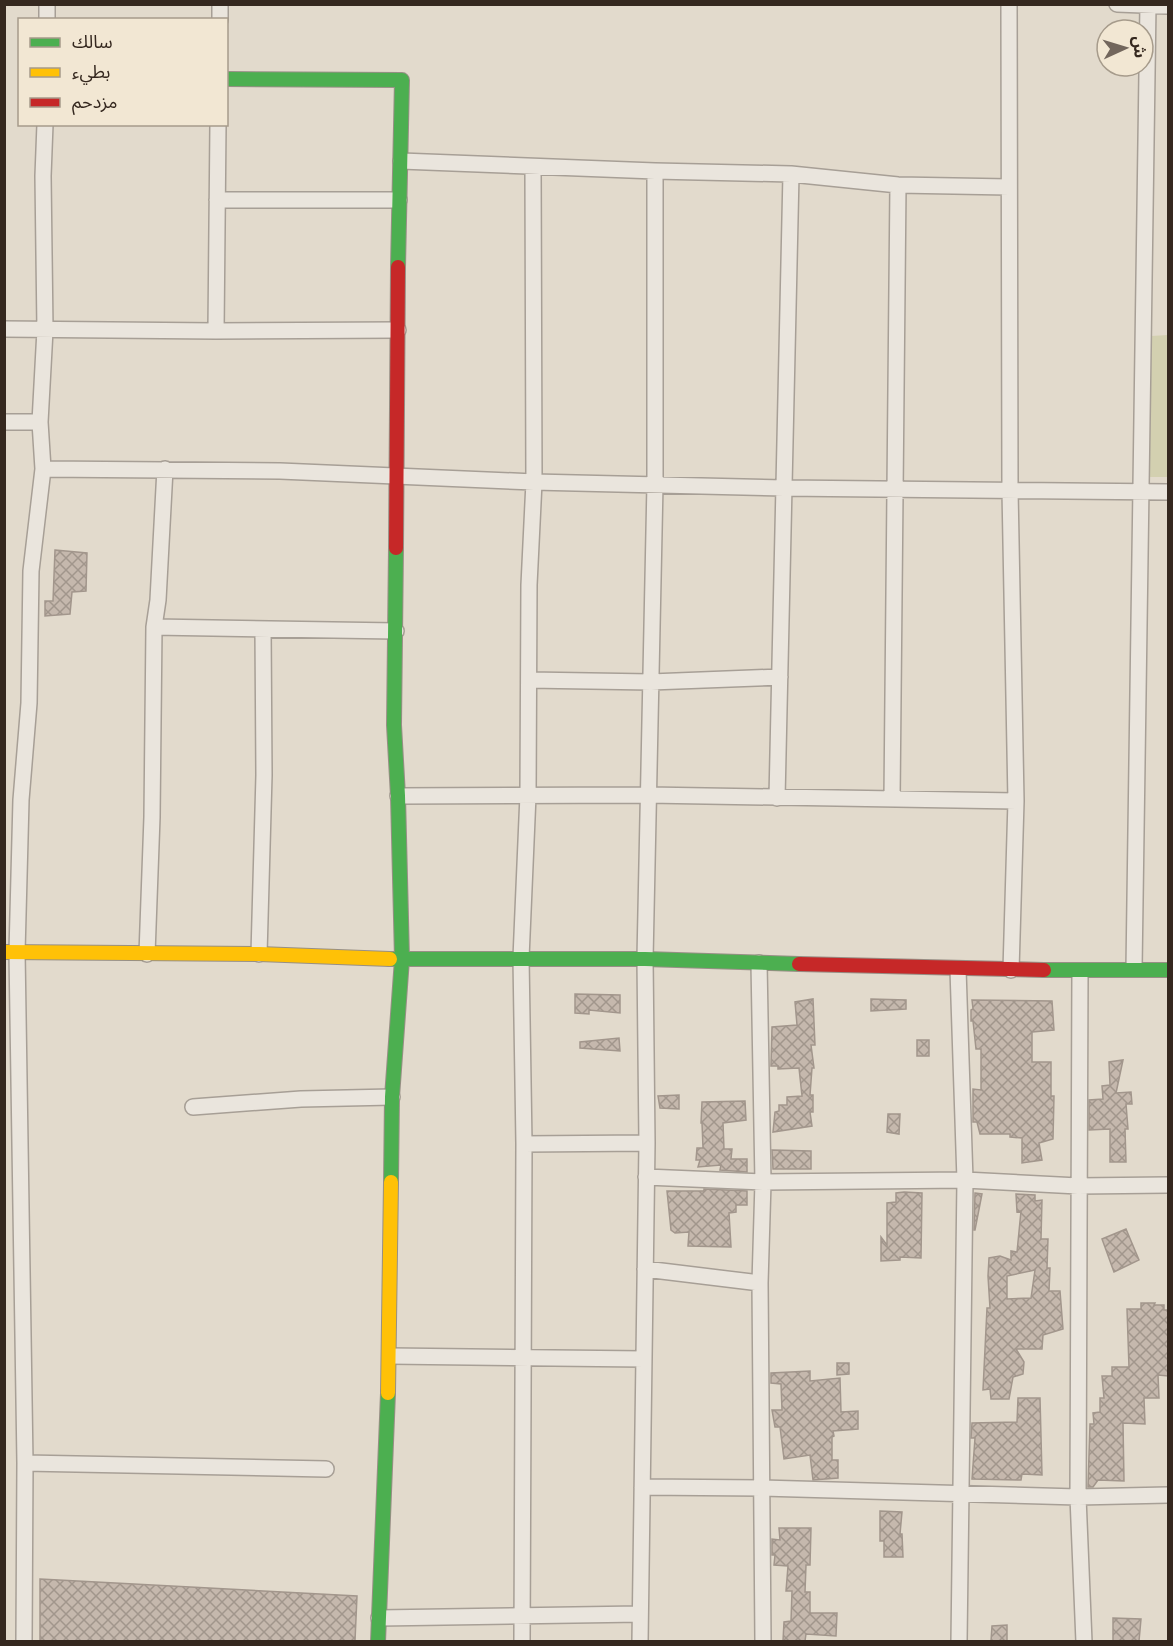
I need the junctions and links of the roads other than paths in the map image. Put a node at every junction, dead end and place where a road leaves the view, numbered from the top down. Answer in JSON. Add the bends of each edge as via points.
{"nodes":[{"id":1,"x":1009,"y":4,"type":"edge"},
{"id":2,"x":1117,"y":4,"type":"edge"},
{"id":3,"x":1148,"y":5,"type":"edge"},
{"id":4,"x":1168,"y":6,"type":"edge"},
{"id":5,"x":228,"y":79,"type":"edge"},
{"id":6,"x":45,"y":126,"type":"edge"},
{"id":7,"x":218,"y":126,"type":"edge"},
{"id":8,"x":401,"y":160,"type":"junction"},
{"id":9,"x":532,"y":167,"type":"junction"},
{"id":10,"x":655,"y":171,"type":"junction"},
{"id":11,"x":791,"y":174,"type":"junction"},
{"id":12,"x":898,"y":185,"type":"junction"},
{"id":13,"x":1009,"y":187,"type":"junction"},
{"id":14,"x":217,"y":200,"type":"junction"},
{"id":15,"x":399,"y":200,"type":"junction"},
{"id":16,"x":4,"y":329,"type":"edge"},
{"id":17,"x":45,"y":330,"type":"junction"},
{"id":18,"x":398,"y":330,"type":"junction"},
{"id":19,"x":216,"y":331,"type":"junction"},
{"id":20,"x":4,"y":422,"type":"edge"},
{"id":21,"x":40,"y":422,"type":"junction"},
{"id":22,"x":43,"y":469,"type":"junction"},
{"id":23,"x":165,"y":469,"type":"junction"},
{"id":24,"x":396,"y":476,"type":"junction"},
{"id":25,"x":534,"y":482,"type":"junction"},
{"id":26,"x":655,"y":484,"type":"junction"},
{"id":27,"x":784,"y":488,"type":"junction"},
{"id":28,"x":895,"y":489,"type":"junction"},
{"id":29,"x":1010,"y":489,"type":"junction"},
{"id":30,"x":1141,"y":491,"type":"junction"},
{"id":31,"x":1168,"y":492,"type":"edge"},
{"id":32,"x":1168,"y":503,"type":"edge"},
{"id":33,"x":154,"y":627,"type":"junction"},
{"id":34,"x":263,"y":629,"type":"junction"},
{"id":35,"x":396,"y":631,"type":"junction"},
{"id":36,"x":780,"y":677,"type":"junction"},
{"id":37,"x":529,"y":680,"type":"junction"},
{"id":38,"x":651,"y":682,"type":"junction"},
{"id":39,"x":528,"y":795,"type":"junction"},
{"id":40,"x":648,"y":795,"type":"junction"},
{"id":41,"x":398,"y":796,"type":"junction"},
{"id":42,"x":777,"y":798,"type":"junction"},
{"id":43,"x":892,"y":799,"type":"junction"},
{"id":44,"x":21,"y":800,"type":"junction"},
{"id":45,"x":4,"y":801,"type":"edge"},
{"id":46,"x":1016,"y":801,"type":"junction"},
{"id":47,"x":10,"y":952,"type":"edge"},
{"id":48,"x":147,"y":954,"type":"junction"},
{"id":49,"x":260,"y":954,"type":"junction"},
{"id":50,"x":521,"y":958,"type":"junction"},
{"id":51,"x":402,"y":959,"type":"junction"},
{"id":52,"x":645,"y":959,"type":"junction"},
{"id":53,"x":759,"y":963,"type":"junction"},
{"id":54,"x":958,"y":969,"type":"junction"},
{"id":55,"x":1134,"y":969,"type":"junction"},
{"id":56,"x":1011,"y":970,"type":"junction"},
{"id":57,"x":1168,"y":970,"type":"edge"},
{"id":58,"x":1080,"y":971,"type":"junction"},
{"id":59,"x":392,"y":1096,"type":"junction"},
{"id":60,"x":193,"y":1107,"type":"dead end"},
{"id":61,"x":647,"y":1143,"type":"junction"},
{"id":62,"x":524,"y":1144,"type":"junction"},
{"id":63,"x":646,"y":1178,"type":"junction"},
{"id":64,"x":965,"y":1180,"type":"junction"},
{"id":65,"x":763,"y":1182,"type":"junction"},
{"id":66,"x":1168,"y":1185,"type":"edge"},
{"id":67,"x":1078,"y":1186,"type":"junction"},
{"id":68,"x":645,"y":1269,"type":"junction"},
{"id":69,"x":760,"y":1283,"type":"junction"},
{"id":70,"x":390,"y":1356,"type":"junction"},
{"id":71,"x":524,"y":1356,"type":"junction"},
{"id":72,"x":644,"y":1359,"type":"junction"},
{"id":73,"x":25,"y":1463,"type":"junction"},
{"id":74,"x":326,"y":1469,"type":"dead end"},
{"id":75,"x":642,"y":1487,"type":"junction"},
{"id":76,"x":762,"y":1488,"type":"junction"},
{"id":77,"x":962,"y":1493,"type":"junction"},
{"id":78,"x":1168,"y":1495,"type":"edge"},
{"id":79,"x":1078,"y":1497,"type":"junction"},
{"id":80,"x":640,"y":1614,"type":"junction"},
{"id":81,"x":523,"y":1616,"type":"junction"},
{"id":82,"x":379,"y":1618,"type":"junction"},
{"id":83,"x":24,"y":1641,"type":"edge"},
{"id":84,"x":378,"y":1641,"type":"edge"},
{"id":85,"x":522,"y":1641,"type":"edge"},
{"id":86,"x":640,"y":1641,"type":"edge"},
{"id":87,"x":763,"y":1641,"type":"edge"},
{"id":88,"x":959,"y":1641,"type":"edge"},
{"id":89,"x":1084,"y":1641,"type":"edge"}],
"edges":[{"from":1,"to":13,"type":"street"},
{"from":2,"to":3,"type":"street"},
{"from":3,"to":4,"type":"street"},
{"from":3,"to":30,"type":"street"},
{"from":5,"to":8,"type":"street","via":[[402,80]]},
{"from":6,"to":17,"type":"street"},
{"from":7,"to":14,"type":"street"},
{"from":8,"to":9,"type":"street"},
{"from":8,"to":15,"type":"street"},
{"from":9,"to":10,"type":"street"},
{"from":9,"to":25,"type":"street"},
{"from":10,"to":11,"type":"street"},
{"from":10,"to":26,"type":"street"},
{"from":11,"to":12,"type":"street"},
{"from":11,"to":27,"type":"street"},
{"from":12,"to":13,"type":"street"},
{"from":12,"to":28,"type":"street"},
{"from":13,"to":29,"type":"street"},
{"from":14,"to":15,"type":"street"},
{"from":14,"to":19,"type":"street"},
{"from":15,"to":18,"type":"street"},
{"from":16,"to":17,"type":"street"},
{"from":17,"to":19,"type":"street"},
{"from":17,"to":21,"type":"street"},
{"from":18,"to":19,"type":"street"},
{"from":18,"to":24,"type":"street"},
{"from":20,"to":21,"type":"street"},
{"from":21,"to":22,"type":"street"},
{"from":22,"to":23,"type":"street"},
{"from":22,"to":44,"type":"street","via":[[31,571],[29,703]]},
{"from":23,"to":24,"type":"street"},
{"from":23,"to":33,"type":"street","via":[[159,600]]},
{"from":24,"to":25,"type":"street"},
{"from":24,"to":35,"type":"street"},
{"from":25,"to":26,"type":"street"},
{"from":25,"to":37,"type":"street"},
{"from":26,"to":27,"type":"street"},
{"from":26,"to":38,"type":"street"},
{"from":27,"to":28,"type":"street"},
{"from":27,"to":36,"type":"street"},
{"from":28,"to":29,"type":"street"},
{"from":28,"to":43,"type":"street"},
{"from":29,"to":30,"type":"street"},
{"from":29,"to":46,"type":"street"},
{"from":30,"to":31,"type":"street"},
{"from":30,"to":32,"type":"street"},
{"from":30,"to":55,"type":"street"},
{"from":33,"to":34,"type":"street"},
{"from":33,"to":48,"type":"street"},
{"from":34,"to":35,"type":"street"},
{"from":34,"to":49,"type":"street"},
{"from":35,"to":41,"type":"street","via":[[394,725]]},
{"from":36,"to":38,"type":"street"},
{"from":36,"to":42,"type":"street"},
{"from":37,"to":38,"type":"street"},
{"from":37,"to":39,"type":"street"},
{"from":38,"to":40,"type":"street"},
{"from":39,"to":40,"type":"street"},
{"from":39,"to":41,"type":"street"},
{"from":39,"to":50,"type":"street"},
{"from":40,"to":42,"type":"street"},
{"from":40,"to":52,"type":"street"},
{"from":41,"to":51,"type":"street"},
{"from":42,"to":43,"type":"street"},
{"from":43,"to":46,"type":"street"},
{"from":44,"to":45,"type":"street"},
{"from":44,"to":47,"type":"street"},
{"from":46,"to":56,"type":"street"},
{"from":47,"to":48,"type":"street"},
{"from":47,"to":73,"type":"street"},
{"from":48,"to":49,"type":"street"},
{"from":49,"to":51,"type":"street"},
{"from":50,"to":51,"type":"street"},
{"from":50,"to":52,"type":"street"},
{"from":50,"to":62,"type":"street"},
{"from":51,"to":59,"type":"street"},
{"from":52,"to":53,"type":"street"},
{"from":52,"to":61,"type":"street"},
{"from":53,"to":54,"type":"street"},
{"from":53,"to":65,"type":"street"},
{"from":54,"to":56,"type":"street"},
{"from":54,"to":64,"type":"street"},
{"from":55,"to":57,"type":"street"},
{"from":55,"to":58,"type":"street"},
{"from":56,"to":58,"type":"street"},
{"from":58,"to":67,"type":"street"},
{"from":59,"to":60,"type":"street"},
{"from":59,"to":70,"type":"street"},
{"from":61,"to":62,"type":"street"},
{"from":61,"to":63,"type":"street"},
{"from":62,"to":71,"type":"street"},
{"from":63,"to":65,"type":"street"},
{"from":63,"to":68,"type":"street"},
{"from":64,"to":65,"type":"street"},
{"from":64,"to":67,"type":"street"},
{"from":64,"to":77,"type":"street"},
{"from":65,"to":69,"type":"street"},
{"from":66,"to":67,"type":"street"},
{"from":67,"to":79,"type":"street"},
{"from":68,"to":69,"type":"street"},
{"from":68,"to":72,"type":"street"},
{"from":69,"to":76,"type":"street"},
{"from":70,"to":71,"type":"street"},
{"from":70,"to":82,"type":"street"},
{"from":71,"to":72,"type":"street"},
{"from":71,"to":81,"type":"street"},
{"from":72,"to":75,"type":"street"},
{"from":73,"to":74,"type":"street"},
{"from":73,"to":83,"type":"street"},
{"from":75,"to":76,"type":"street"},
{"from":75,"to":80,"type":"street"},
{"from":76,"to":77,"type":"street"},
{"from":76,"to":87,"type":"street"},
{"from":77,"to":79,"type":"street"},
{"from":77,"to":88,"type":"street"},
{"from":78,"to":79,"type":"street"},
{"from":79,"to":89,"type":"street"},
{"from":80,"to":81,"type":"street"},
{"from":80,"to":86,"type":"street"},
{"from":81,"to":82,"type":"street"},
{"from":81,"to":85,"type":"street"},
{"from":82,"to":84,"type":"street"}]}
